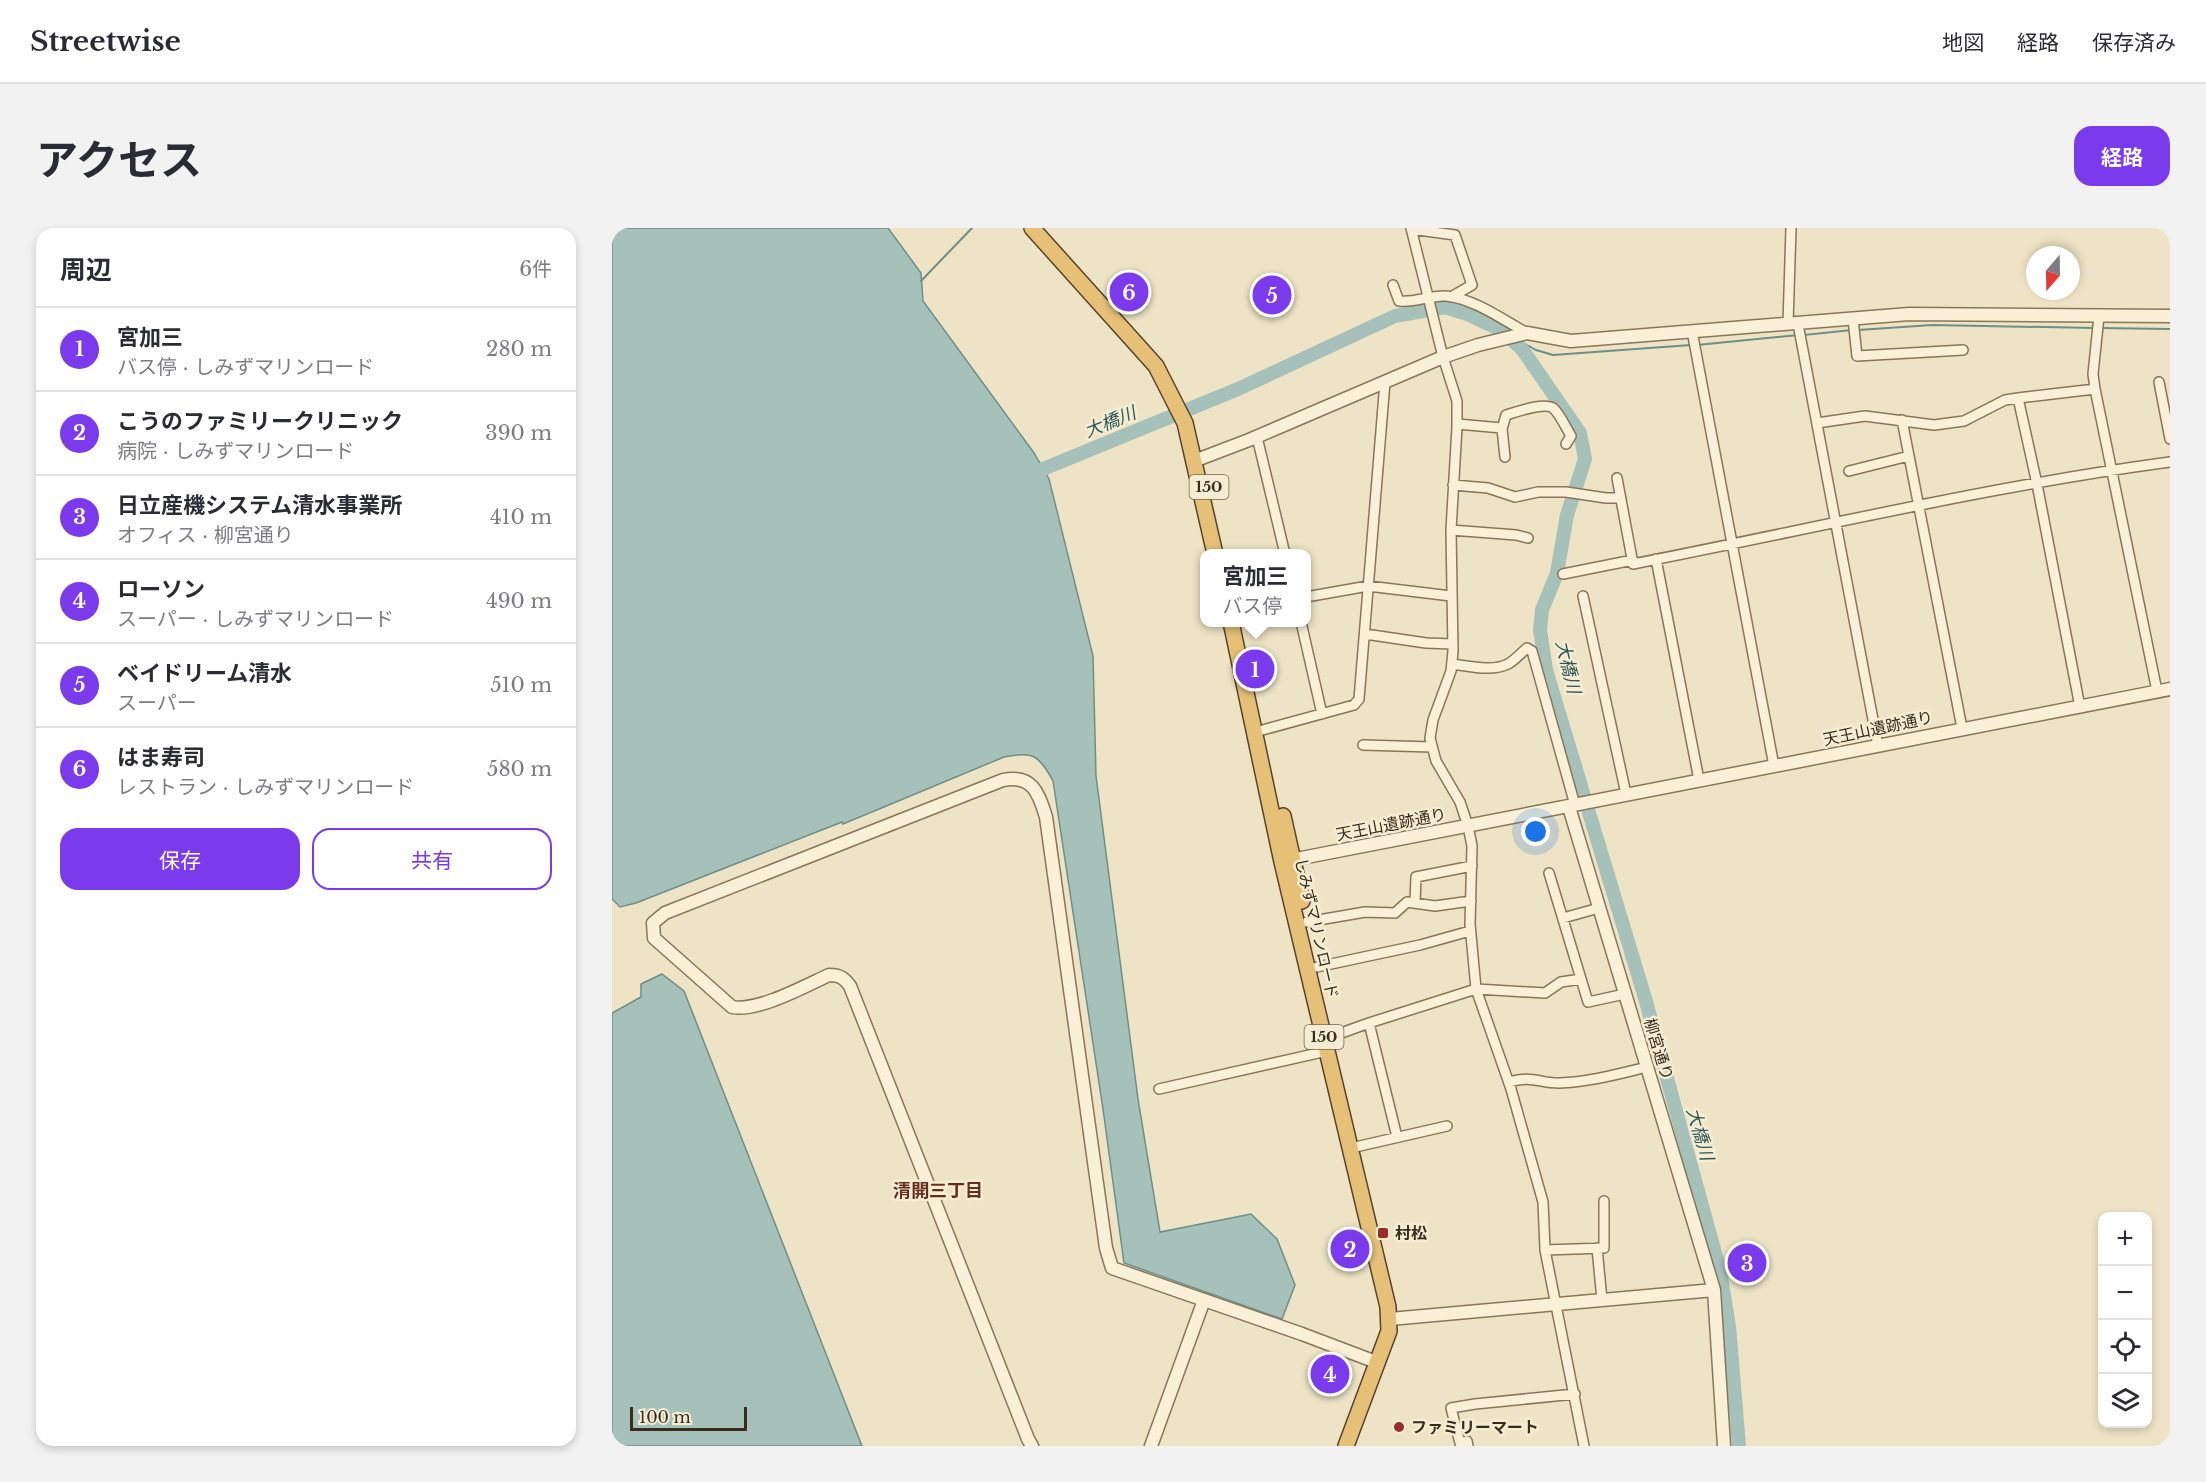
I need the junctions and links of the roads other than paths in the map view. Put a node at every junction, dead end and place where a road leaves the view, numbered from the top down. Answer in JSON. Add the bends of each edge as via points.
{"nodes":[{"id":1,"x":1032,"y":228,"type":"edge"},
{"id":2,"x":1043,"y":228,"type":"edge"},
{"id":3,"x":1791,"y":228,"type":"edge"},
{"id":4,"x":1411,"y":229,"type":"edge"},
{"id":5,"x":1393,"y":285,"type":"dead end"},
{"id":6,"x":1451,"y":297,"type":"junction"},
{"id":7,"x":1429,"y":299,"type":"junction"},
{"id":8,"x":2099,"y":316,"type":"junction"},
{"id":9,"x":2170,"y":316,"type":"edge"},
{"id":10,"x":1853,"y":319,"type":"junction"},
{"id":11,"x":1793,"y":324,"type":"junction"},
{"id":12,"x":1692,"y":332,"type":"junction"},
{"id":13,"x":1523,"y":334,"type":"junction"},
{"id":14,"x":1963,"y":350,"type":"dead end"},
{"id":15,"x":1443,"y":357,"type":"junction"},
{"id":16,"x":1385,"y":382,"type":"junction"},
{"id":17,"x":2159,"y":382,"type":"dead end"},
{"id":18,"x":2095,"y":389,"type":"junction"},
{"id":19,"x":1178,"y":398,"type":"junction"},
{"id":20,"x":2018,"y":398,"type":"junction"},
{"id":21,"x":1902,"y":420,"type":"junction"},
{"id":22,"x":1817,"y":423,"type":"junction"},
{"id":23,"x":1457,"y":424,"type":"junction"},
{"id":24,"x":1502,"y":428,"type":"junction"},
{"id":25,"x":1257,"y":436,"type":"junction"},
{"id":26,"x":2170,"y":439,"type":"edge"},
{"id":27,"x":1566,"y":444,"type":"dead end"},
{"id":28,"x":1909,"y":456,"type":"junction"},
{"id":29,"x":1505,"y":457,"type":"dead end"},
{"id":30,"x":1198,"y":460,"type":"junction"},
{"id":31,"x":2170,"y":462,"type":"edge"},
{"id":32,"x":2112,"y":470,"type":"junction"},
{"id":33,"x":1849,"y":471,"type":"dead end"},
{"id":34,"x":1617,"y":478,"type":"dead end"},
{"id":35,"x":2037,"y":484,"type":"junction"},
{"id":36,"x":1454,"y":485,"type":"junction"},
{"id":37,"x":1620,"y":498,"type":"junction"},
{"id":38,"x":1918,"y":507,"type":"junction"},
{"id":39,"x":1836,"y":523,"type":"junction"},
{"id":40,"x":1451,"y":530,"type":"junction"},
{"id":41,"x":1528,"y":538,"type":"dead end"},
{"id":42,"x":1733,"y":544,"type":"junction"},
{"id":43,"x":1214,"y":549,"type":"edge"},
{"id":44,"x":1223,"y":549,"type":"edge"},
{"id":45,"x":1284,"y":549,"type":"edge"},
{"id":46,"x":1656,"y":559,"type":"junction"},
{"id":47,"x":1633,"y":560,"type":"junction"},
{"id":48,"x":1563,"y":574,"type":"dead end"},
{"id":49,"x":1368,"y":586,"type":"junction"},
{"id":50,"x":1311,"y":596,"type":"edge"},
{"id":51,"x":1450,"y":596,"type":"junction"},
{"id":52,"x":1583,"y":596,"type":"dead end"},
{"id":53,"x":1232,"y":627,"type":"edge"},
{"id":54,"x":1241,"y":627,"type":"edge"},
{"id":55,"x":1302,"y":627,"type":"edge"},
{"id":56,"x":1365,"y":634,"type":"junction"},
{"id":57,"x":1453,"y":644,"type":"junction"},
{"id":58,"x":1452,"y":664,"type":"junction"},
{"id":59,"x":2170,"y":689,"type":"edge"},
{"id":60,"x":2157,"y":691,"type":"junction"},
{"id":61,"x":2080,"y":707,"type":"junction"},
{"id":62,"x":1322,"y":714,"type":"junction"},
{"id":63,"x":1962,"y":728,"type":"junction"},
{"id":64,"x":1259,"y":731,"type":"junction"},
{"id":65,"x":1363,"y":746,"type":"dead end"},
{"id":66,"x":1878,"y":746,"type":"junction"},
{"id":67,"x":1432,"y":747,"type":"junction"},
{"id":68,"x":1774,"y":766,"type":"junction"},
{"id":69,"x":1700,"y":780,"type":"junction"},
{"id":70,"x":1626,"y":794,"type":"junction"},
{"id":71,"x":1574,"y":806,"type":"junction"},
{"id":72,"x":1468,"y":826,"type":"junction"},
{"id":73,"x":1288,"y":861,"type":"junction"},
{"id":74,"x":1472,"y":866,"type":"junction"},
{"id":75,"x":1549,"y":873,"type":"dead end"},
{"id":76,"x":1471,"y":901,"type":"junction"},
{"id":77,"x":1415,"y":902,"type":"junction"},
{"id":78,"x":1599,"y":908,"type":"junction"},
{"id":79,"x":1563,"y":918,"type":"junction"},
{"id":80,"x":1306,"y":922,"type":"junction"},
{"id":81,"x":1470,"y":931,"type":"junction"},
{"id":82,"x":1317,"y":967,"type":"junction"},
{"id":83,"x":1581,"y":979,"type":"junction"},
{"id":84,"x":1476,"y":990,"type":"junction"},
{"id":85,"x":1625,"y":994,"type":"junction"},
{"id":86,"x":1369,"y":1023,"type":"junction"},
{"id":87,"x":1333,"y":1036,"type":"junction"},
{"id":88,"x":1327,"y":1051,"type":"junction"},
{"id":89,"x":1647,"y":1067,"type":"junction"},
{"id":90,"x":1509,"y":1082,"type":"junction"},
{"id":91,"x":1159,"y":1089,"type":"dead end"},
{"id":92,"x":1447,"y":1126,"type":"dead end"},
{"id":93,"x":1397,"y":1137,"type":"junction"},
{"id":94,"x":1355,"y":1148,"type":"junction"},
{"id":95,"x":1604,"y":1201,"type":"dead end"},
{"id":96,"x":1597,"y":1248,"type":"junction"},
{"id":97,"x":1545,"y":1250,"type":"junction"},
{"id":98,"x":1714,"y":1290,"type":"junction"},
{"id":99,"x":1204,"y":1300,"type":"junction"},
{"id":100,"x":1602,"y":1300,"type":"junction"},
{"id":101,"x":1554,"y":1305,"type":"junction"},
{"id":102,"x":1394,"y":1319,"type":"junction"},
{"id":103,"x":1376,"y":1362,"type":"junction"},
{"id":104,"x":1575,"y":1394,"type":"junction"},
{"id":105,"x":1032,"y":1446,"type":"edge"},
{"id":106,"x":1151,"y":1446,"type":"edge"},
{"id":107,"x":1346,"y":1446,"type":"edge"},
{"id":108,"x":1356,"y":1446,"type":"edge"},
{"id":109,"x":1468,"y":1446,"type":"edge"},
{"id":110,"x":1584,"y":1446,"type":"edge"},
{"id":111,"x":1724,"y":1446,"type":"edge"}],
"edges":[{"from":1,"to":19,"type":"highway","number":"150","via":[[1156,366]]},
{"from":2,"to":19,"type":"highway","number":"150","via":[[1162,363]]},
{"from":3,"to":11,"type":"street"},
{"from":4,"to":6,"type":"street","via":[[1455,235],[1472,285]]},
{"from":4,"to":7,"type":"street"},
{"from":5,"to":7,"type":"street","via":[[1400,301]]},
{"from":6,"to":7,"type":"street"},
{"from":6,"to":13,"type":"street","via":[[1482,309]]},
{"from":7,"to":15,"type":"street"},
{"from":8,"to":9,"type":"street"},
{"from":8,"to":10,"type":"street","via":[[1918,314]]},
{"from":8,"to":18,"type":"street"},
{"from":10,"to":11,"type":"street"},
{"from":10,"to":14,"type":"street","via":[[1857,356]]},
{"from":11,"to":12,"type":"street"},
{"from":11,"to":22,"type":"street"},
{"from":12,"to":13,"type":"street","via":[[1571,341]]},
{"from":12,"to":42,"type":"street"},
{"from":13,"to":15,"type":"street"},
{"from":15,"to":16,"type":"street"},
{"from":15,"to":23,"type":"street","via":[[1457,401]]},
{"from":16,"to":25,"type":"street"},
{"from":16,"to":49,"type":"street"},
{"from":17,"to":26,"type":"street"},
{"from":18,"to":20,"type":"street"},
{"from":18,"to":32,"type":"street"},
{"from":19,"to":30,"type":"highway","number":"150","via":[[1189,422]]},
{"from":20,"to":21,"type":"street","via":[[2005,400],[1964,421],[1934,425]]},
{"from":20,"to":35,"type":"street"},
{"from":21,"to":22,"type":"street","via":[[1864,416]]},
{"from":21,"to":28,"type":"street"},
{"from":22,"to":39,"type":"street"},
{"from":23,"to":24,"type":"street"},
{"from":23,"to":36,"type":"street"},
{"from":24,"to":27,"type":"street","via":[[1506,415],[1550,406],[1571,436]]},
{"from":24,"to":29,"type":"street"},
{"from":25,"to":30,"type":"street"},
{"from":25,"to":45,"type":"street"},
{"from":28,"to":33,"type":"street"},
{"from":28,"to":38,"type":"street"},
{"from":30,"to":43,"type":"highway","number":"150"},
{"from":30,"to":44,"type":"highway","number":"150"},
{"from":31,"to":32,"type":"street"},
{"from":32,"to":35,"type":"street"},
{"from":32,"to":60,"type":"street"},
{"from":34,"to":37,"type":"street"},
{"from":35,"to":38,"type":"street"},
{"from":35,"to":61,"type":"street"},
{"from":36,"to":37,"type":"street","via":[[1488,488],[1515,497],[1566,492]]},
{"from":36,"to":40,"type":"street"},
{"from":37,"to":47,"type":"street"},
{"from":38,"to":39,"type":"street"},
{"from":38,"to":63,"type":"street"},
{"from":39,"to":42,"type":"street"},
{"from":39,"to":66,"type":"street"},
{"from":40,"to":41,"type":"street"},
{"from":40,"to":51,"type":"street"},
{"from":42,"to":46,"type":"street"},
{"from":42,"to":68,"type":"street"},
{"from":46,"to":47,"type":"street","via":[[1633,564]]},
{"from":46,"to":69,"type":"street"},
{"from":47,"to":48,"type":"street"},
{"from":49,"to":50,"type":"street"},
{"from":49,"to":51,"type":"street"},
{"from":49,"to":56,"type":"street"},
{"from":51,"to":57,"type":"street"},
{"from":52,"to":70,"type":"street"},
{"from":53,"to":64,"type":"highway","name":"しみずマリンロード","number":"150"},
{"from":54,"to":64,"type":"highway","name":"しみずマリンロード","number":"150"},
{"from":55,"to":62,"type":"street"},
{"from":56,"to":57,"type":"street"},
{"from":56,"to":62,"type":"street","via":[[1359,699],[1354,705]]},
{"from":57,"to":58,"type":"street"},
{"from":58,"to":67,"type":"street","via":[[1433,720]]},
{"from":58,"to":71,"type":"street","via":[[1501,666],[1527,648],[1532,651]]},
{"from":59,"to":60,"type":"street","name":"天王山遺跡通り"},
{"from":60,"to":61,"type":"street","name":"天王山遺跡通り"},
{"from":61,"to":63,"type":"street","name":"天王山遺跡通り"},
{"from":62,"to":64,"type":"street"},
{"from":63,"to":66,"type":"street","name":"天王山遺跡通り"},
{"from":64,"to":73,"type":"highway","name":"しみずマリンロード","number":"150"},
{"from":65,"to":67,"type":"street"},
{"from":66,"to":68,"type":"street","name":"天王山遺跡通り"},
{"from":67,"to":72,"type":"street"},
{"from":68,"to":69,"type":"street","name":"天王山遺跡通り"},
{"from":69,"to":70,"type":"street","name":"天王山遺跡通り"},
{"from":70,"to":71,"type":"street","name":"天王山遺跡通り"},
{"from":71,"to":72,"type":"street","name":"天王山遺跡通り"},
{"from":71,"to":78,"type":"street","name":"柳宮通り"},
{"from":72,"to":73,"type":"street","name":"天王山遺跡通り"},
{"from":72,"to":74,"type":"street"},
{"from":73,"to":80,"type":"highway","name":"しみずマリンロード","number":"150"},
{"from":73,"to":88,"type":"highway","name":"しみずマリンロード","number":"150"},
{"from":74,"to":76,"type":"street"},
{"from":74,"to":77,"type":"street","via":[[1416,877]]},
{"from":75,"to":79,"type":"street"},
{"from":76,"to":77,"type":"street","via":[[1435,906]]},
{"from":76,"to":81,"type":"street"},
{"from":77,"to":80,"type":"street","via":[[1407,902],[1395,914],[1365,912]]},
{"from":78,"to":79,"type":"street"},
{"from":78,"to":85,"type":"street","name":"柳宮通り"},
{"from":79,"to":83,"type":"street"},
{"from":80,"to":82,"type":"highway","name":"しみずマリンロード","number":"150"},
{"from":81,"to":82,"type":"street"},
{"from":81,"to":84,"type":"street"},
{"from":82,"to":87,"type":"highway","name":"しみずマリンロード","number":"150"},
{"from":83,"to":84,"type":"street","via":[[1561,982],[1545,993]]},
{"from":83,"to":85,"type":"street","via":[[1588,1002]]},
{"from":84,"to":86,"type":"street"},
{"from":84,"to":90,"type":"street"},
{"from":85,"to":89,"type":"street","name":"柳宮通り"},
{"from":86,"to":87,"type":"street"},
{"from":86,"to":93,"type":"street"},
{"from":87,"to":94,"type":"highway","name":"しみずマリンロード","number":"150"},
{"from":88,"to":91,"type":"street"},
{"from":88,"to":94,"type":"highway","name":"しみずマリンロード","number":"150"},
{"from":89,"to":90,"type":"street","via":[[1597,1079],[1558,1083],[1524,1078]]},
{"from":89,"to":98,"type":"street","name":"柳宮通り"},
{"from":90,"to":97,"type":"street","via":[[1543,1202]]},
{"from":92,"to":93,"type":"street"},
{"from":93,"to":94,"type":"street"},
{"from":94,"to":102,"type":"highway","name":"しみずマリンロード","number":"150"},
{"from":95,"to":96,"type":"street","via":[[1604,1248]]},
{"from":96,"to":97,"type":"street"},
{"from":96,"to":100,"type":"street"},
{"from":97,"to":101,"type":"street"},
{"from":98,"to":100,"type":"street"},
{"from":98,"to":111,"type":"street","name":"柳宮通り"},
{"from":99,"to":103,"type":"street"},
{"from":99,"to":105,"type":"street","via":[[1119,1272],[1108,1260],[1046,817],[1040,796],[1031,784],[1003,780],[658,917],[653,923],[654,938],[732,1007],[756,1006],[830,975],[844,978],[850,986]]},
{"from":99,"to":106,"type":"street"},
{"from":100,"to":101,"type":"street"},
{"from":101,"to":102,"type":"street"},
{"from":101,"to":104,"type":"street"},
{"from":102,"to":103,"type":"highway","name":"しみずマリンロード","number":"150"},
{"from":102,"to":108,"type":"highway","name":"しみずマリンロード","number":"150","via":[[1396,1334]]},
{"from":103,"to":107,"type":"highway","name":"しみずマリンロード","number":"150"},
{"from":104,"to":109,"type":"street","via":[[1451,1408],[1460,1443],[1467,1441]]},
{"from":104,"to":110,"type":"street"}]}
